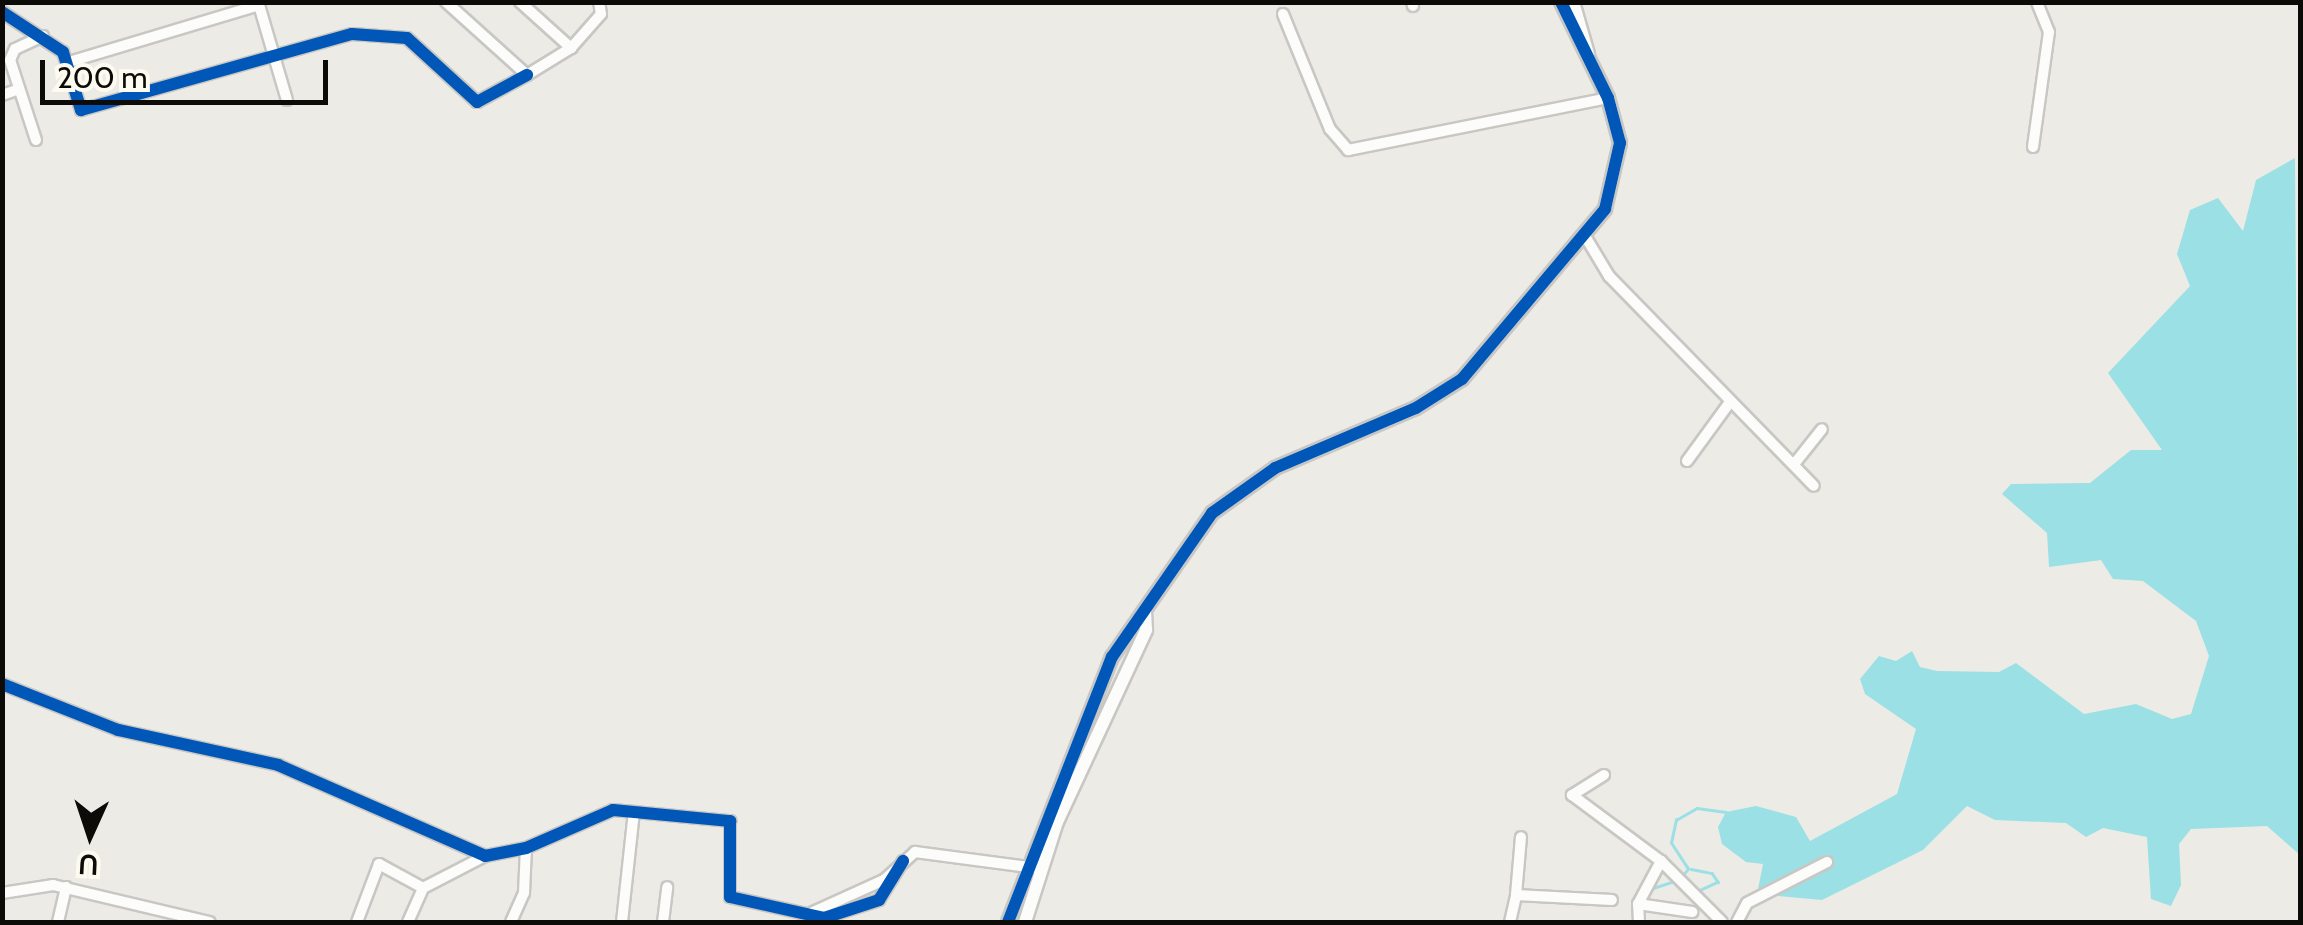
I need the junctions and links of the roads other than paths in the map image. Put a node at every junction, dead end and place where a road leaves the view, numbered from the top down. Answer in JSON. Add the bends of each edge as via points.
{"nodes":[{"id":1,"x":220,"y":2,"type":"edge"},
{"id":2,"x":446,"y":2,"type":"edge"},
{"id":3,"x":520,"y":2,"type":"edge"},
{"id":4,"x":1561,"y":2,"type":"edge"},
{"id":5,"x":1573,"y":2,"type":"edge"},
{"id":6,"x":2037,"y":2,"type":"edge"},
{"id":7,"x":600,"y":8,"type":"edge"},
{"id":8,"x":2,"y":12,"type":"edge"},
{"id":9,"x":229,"y":13,"type":"junction"},
{"id":10,"x":1283,"y":14,"type":"dead end"},
{"id":11,"x":43,"y":36,"type":"junction"},
{"id":12,"x":571,"y":48,"type":"junction"},
{"id":13,"x":278,"y":50,"type":"junction"},
{"id":14,"x":1588,"y":56,"type":"junction"},
{"id":15,"x":69,"y":62,"type":"junction"},
{"id":16,"x":527,"y":75,"type":"junction"},
{"id":17,"x":19,"y":89,"type":"junction"},
{"id":18,"x":2,"y":95,"type":"edge"},
{"id":19,"x":1608,"y":98,"type":"junction"},
{"id":20,"x":287,"y":100,"type":"dead end"},
{"id":21,"x":36,"y":140,"type":"dead end"},
{"id":22,"x":2033,"y":148,"type":"dead end"},
{"id":23,"x":1585,"y":236,"type":"junction"},
{"id":24,"x":1730,"y":402,"type":"junction"},
{"id":25,"x":1822,"y":429,"type":"dead end"},
{"id":26,"x":1687,"y":461,"type":"dead end"},
{"id":27,"x":1796,"y":463,"type":"junction"},
{"id":28,"x":1814,"y":486,"type":"dead end"},
{"id":29,"x":1145,"y":612,"type":"junction"},
{"id":30,"x":2,"y":684,"type":"edge"},
{"id":31,"x":1604,"y":776,"type":"dead end"},
{"id":32,"x":634,"y":812,"type":"junction"},
{"id":33,"x":1521,"y":838,"type":"dead end"},
{"id":34,"x":526,"y":848,"type":"junction"},
{"id":35,"x":485,"y":856,"type":"junction"},
{"id":36,"x":1827,"y":862,"type":"dead end"},
{"id":37,"x":1664,"y":865,"type":"junction"},
{"id":38,"x":1025,"y":866,"type":"junction"},
{"id":39,"x":1040,"y":868,"type":"junction"},
{"id":40,"x":66,"y":887,"type":"junction"},
{"id":41,"x":667,"y":887,"type":"dead end"},
{"id":42,"x":423,"y":888,"type":"junction"},
{"id":43,"x":2,"y":894,"type":"edge"},
{"id":44,"x":1516,"y":895,"type":"junction"},
{"id":45,"x":1612,"y":900,"type":"dead end"},
{"id":46,"x":1638,"y":904,"type":"junction"},
{"id":47,"x":1692,"y":912,"type":"dead end"},
{"id":48,"x":168,"y":917,"type":"edge"},
{"id":49,"x":58,"y":922,"type":"edge"},
{"id":50,"x":210,"y":922,"type":"edge"},
{"id":51,"x":357,"y":922,"type":"edge"},
{"id":52,"x":408,"y":922,"type":"edge"},
{"id":53,"x":511,"y":922,"type":"edge"},
{"id":54,"x":622,"y":922,"type":"edge"},
{"id":55,"x":663,"y":922,"type":"edge"},
{"id":56,"x":1008,"y":922,"type":"edge"},
{"id":57,"x":1024,"y":922,"type":"edge"},
{"id":58,"x":1510,"y":922,"type":"edge"},
{"id":59,"x":1639,"y":922,"type":"edge"},
{"id":60,"x":1722,"y":922,"type":"edge"},
{"id":61,"x":1737,"y":922,"type":"edge"}],
"edges":[{"from":1,"to":9,"type":"street"},
{"from":2,"to":16,"type":"street"},
{"from":3,"to":12,"type":"street"},
{"from":4,"to":14,"type":"street"},
{"from":5,"to":14,"type":"street"},
{"from":6,"to":22,"type":"street","via":[[2049,32]]},
{"from":7,"to":12,"type":"street"},
{"from":8,"to":11,"type":"street"},
{"from":9,"to":13,"type":"street","via":[[264,6]]},
{"from":9,"to":15,"type":"street"},
{"from":10,"to":19,"type":"street","via":[[1330,129],[1348,150]]},
{"from":11,"to":15,"type":"street"},
{"from":11,"to":17,"type":"street","via":[[10,54]]},
{"from":12,"to":16,"type":"street"},
{"from":13,"to":15,"type":"street","via":[[81,110]]},
{"from":13,"to":16,"type":"street","via":[[352,34],[401,35],[477,102]]},
{"from":13,"to":20,"type":"street"},
{"from":14,"to":19,"type":"street"},
{"from":17,"to":18,"type":"street"},
{"from":17,"to":21,"type":"street"},
{"from":19,"to":23,"type":"street","via":[[1620,160],[1611,198]]},
{"from":23,"to":24,"type":"street","via":[[1609,276]]},
{"from":23,"to":29,"type":"street","via":[[1462,379],[1416,408],[1275,468],[1212,513]]},
{"from":24,"to":26,"type":"street"},
{"from":24,"to":27,"type":"street"},
{"from":25,"to":27,"type":"street"},
{"from":27,"to":28,"type":"street"},
{"from":29,"to":38,"type":"street","via":[[1132,620],[1101,680]]},
{"from":29,"to":39,"type":"street","via":[[1146,630]]},
{"from":30,"to":35,"type":"street","via":[[118,730],[278,765]]},
{"from":31,"to":37,"type":"street","via":[[1572,794]]},
{"from":32,"to":34,"type":"street","via":[[597,814]]},
{"from":32,"to":38,"type":"street","via":[[730,820],[730,897],[824,918],[859,909],[893,888],[904,861],[923,852]]},
{"from":32,"to":54,"type":"street"},
{"from":33,"to":44,"type":"street"},
{"from":34,"to":35,"type":"street"},
{"from":34,"to":53,"type":"street","via":[[524,893]]},
{"from":35,"to":42,"type":"street"},
{"from":36,"to":61,"type":"street","via":[[1747,903]]},
{"from":37,"to":46,"type":"street"},
{"from":37,"to":60,"type":"street"},
{"from":38,"to":39,"type":"street"},
{"from":38,"to":56,"type":"street"},
{"from":39,"to":57,"type":"street"},
{"from":40,"to":43,"type":"street"},
{"from":40,"to":48,"type":"street"},
{"from":40,"to":49,"type":"street"},
{"from":41,"to":55,"type":"street"},
{"from":42,"to":51,"type":"street","via":[[380,864]]},
{"from":42,"to":52,"type":"street"},
{"from":44,"to":45,"type":"street"},
{"from":44,"to":58,"type":"street"},
{"from":46,"to":47,"type":"street"},
{"from":46,"to":59,"type":"street"},
{"from":48,"to":50,"type":"street"}]}
